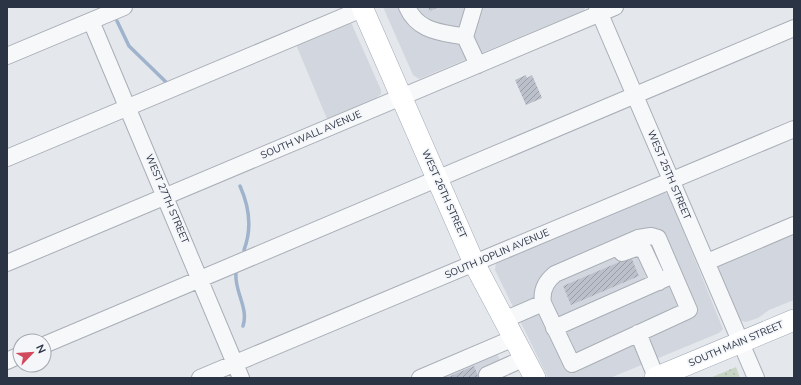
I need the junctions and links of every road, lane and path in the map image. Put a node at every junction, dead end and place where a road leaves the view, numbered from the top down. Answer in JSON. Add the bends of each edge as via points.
{"nodes":[{"id":1,"x":124,"y":7,"type":"edge"},
{"id":2,"x":407,"y":7,"type":"edge"},
{"id":3,"x":474,"y":7,"type":"edge"},
{"id":4,"x":616,"y":7,"type":"edge"},
{"id":5,"x":362,"y":8,"type":"edge"},
{"id":6,"x":599,"y":10,"type":"edge"},
{"id":7,"x":91,"y":21,"type":"junction"},
{"id":8,"x":794,"y":28,"type":"edge"},
{"id":9,"x":465,"y":37,"type":"junction"},
{"id":10,"x":7,"y":56,"type":"edge"},
{"id":11,"x":478,"y":65,"type":"junction"},
{"id":12,"x":634,"y":94,"type":"junction"},
{"id":13,"x":402,"y":97,"type":"junction"},
{"id":14,"x":128,"y":108,"type":"junction"},
{"id":15,"x":794,"y":129,"type":"edge"},
{"id":16,"x":7,"y":158,"type":"edge"},
{"id":17,"x":437,"y":178,"type":"junction"},
{"id":18,"x":672,"y":181,"type":"junction"},
{"id":19,"x":166,"y":196,"type":"junction"},
{"id":20,"x":794,"y":225,"type":"edge"},
{"id":21,"x":707,"y":262,"type":"junction"},
{"id":22,"x":7,"y":263,"type":"edge"},
{"id":23,"x":474,"y":263,"type":"junction"},
{"id":24,"x":674,"y":275,"type":"junction"},
{"id":25,"x":200,"y":279,"type":"junction"},
{"id":26,"x":659,"y":282,"type":"junction"},
{"id":27,"x":543,"y":296,"type":"junction"},
{"id":28,"x":794,"y":320,"type":"edge"},
{"id":29,"x":554,"y":328,"type":"junction"},
{"id":30,"x":509,"y":329,"type":"junction"},
{"id":31,"x":638,"y":333,"type":"junction"},
{"id":32,"x":52,"y":342,"type":"edge"},
{"id":33,"x":741,"y":342,"type":"junction"},
{"id":34,"x":525,"y":358,"type":"junction"},
{"id":35,"x":238,"y":371,"type":"edge"},
{"id":36,"x":661,"y":377,"type":"edge"},
{"id":37,"x":200,"y":378,"type":"edge"},
{"id":38,"x":420,"y":378,"type":"edge"},
{"id":39,"x":489,"y":378,"type":"edge"},
{"id":40,"x":535,"y":378,"type":"edge"},
{"id":41,"x":756,"y":378,"type":"edge"}],
"edges":[{"from":1,"to":7,"type":"street"},
{"from":2,"to":9,"type":"street","via":[[412,17],[427,29]]},
{"from":3,"to":9,"type":"street"},
{"from":4,"to":6,"type":"street","name":"SOUTH WALL AVENUE"},
{"from":5,"to":13,"type":"main road","name":"WEST 26TH STREET"},
{"from":5,"to":14,"type":"street"},
{"from":6,"to":11,"type":"street","name":"SOUTH WALL AVENUE"},
{"from":6,"to":12,"type":"street","name":"WEST 25TH STREET"},
{"from":7,"to":10,"type":"street"},
{"from":7,"to":14,"type":"street","name":"WEST 27TH STREET"},
{"from":8,"to":12,"type":"street"},
{"from":9,"to":11,"type":"street"},
{"from":11,"to":13,"type":"street","name":"SOUTH WALL AVENUE"},
{"from":12,"to":17,"type":"street"},
{"from":12,"to":18,"type":"street","name":"WEST 25TH STREET"},
{"from":13,"to":17,"type":"main road","name":"WEST 26TH STREET"},
{"from":13,"to":19,"type":"street","name":"SOUTH WALL AVENUE"},
{"from":14,"to":16,"type":"street"},
{"from":14,"to":19,"type":"street","name":"WEST 27TH STREET"},
{"from":15,"to":18,"type":"street","name":"SOUTH JOPLIN AVENUE"},
{"from":17,"to":23,"type":"main road","name":"WEST 26TH STREET"},
{"from":17,"to":25,"type":"street"},
{"from":18,"to":21,"type":"street","name":"WEST 25TH STREET"},
{"from":18,"to":23,"type":"street","name":"SOUTH JOPLIN AVENUE"},
{"from":19,"to":22,"type":"street","name":"SOUTH WALL AVENUE"},
{"from":19,"to":25,"type":"street","name":"WEST 27TH STREET"},
{"from":20,"to":21,"type":"street"},
{"from":21,"to":33,"type":"street","name":"WEST 25TH STREET"},
{"from":23,"to":30,"type":"main road","name":"WEST 26TH STREET"},
{"from":23,"to":35,"type":"street","name":"SOUTH JOPLIN AVENUE"},
{"from":24,"to":26,"type":"street"},
{"from":24,"to":27,"type":"street","via":[[658,238],[638,238],[555,274],[548,280]]},
{"from":24,"to":31,"type":"street","via":[[689,310]]},
{"from":25,"to":32,"type":"street"},
{"from":25,"to":35,"type":"street","name":"WEST 27TH STREET"},
{"from":26,"to":27,"type":"street","via":[[644,250],[636,248]]},
{"from":26,"to":29,"type":"street"},
{"from":27,"to":29,"type":"street"},
{"from":27,"to":30,"type":"street"},
{"from":28,"to":33,"type":"main road","name":"SOUTH MAIN STREET"},
{"from":29,"to":31,"type":"street","via":[[572,364]]},
{"from":30,"to":34,"type":"main road","name":"WEST 26TH STREET"},
{"from":30,"to":38,"type":"street"},
{"from":31,"to":36,"type":"street"},
{"from":33,"to":36,"type":"main road","name":"SOUTH MAIN STREET"},
{"from":33,"to":41,"type":"street","name":"WEST 25TH STREET"},
{"from":34,"to":39,"type":"street","via":[[487,374]]},
{"from":34,"to":40,"type":"main road","name":"WEST 26TH STREET"},
{"from":35,"to":37,"type":"street","name":"SOUTH JOPLIN AVENUE"}]}
